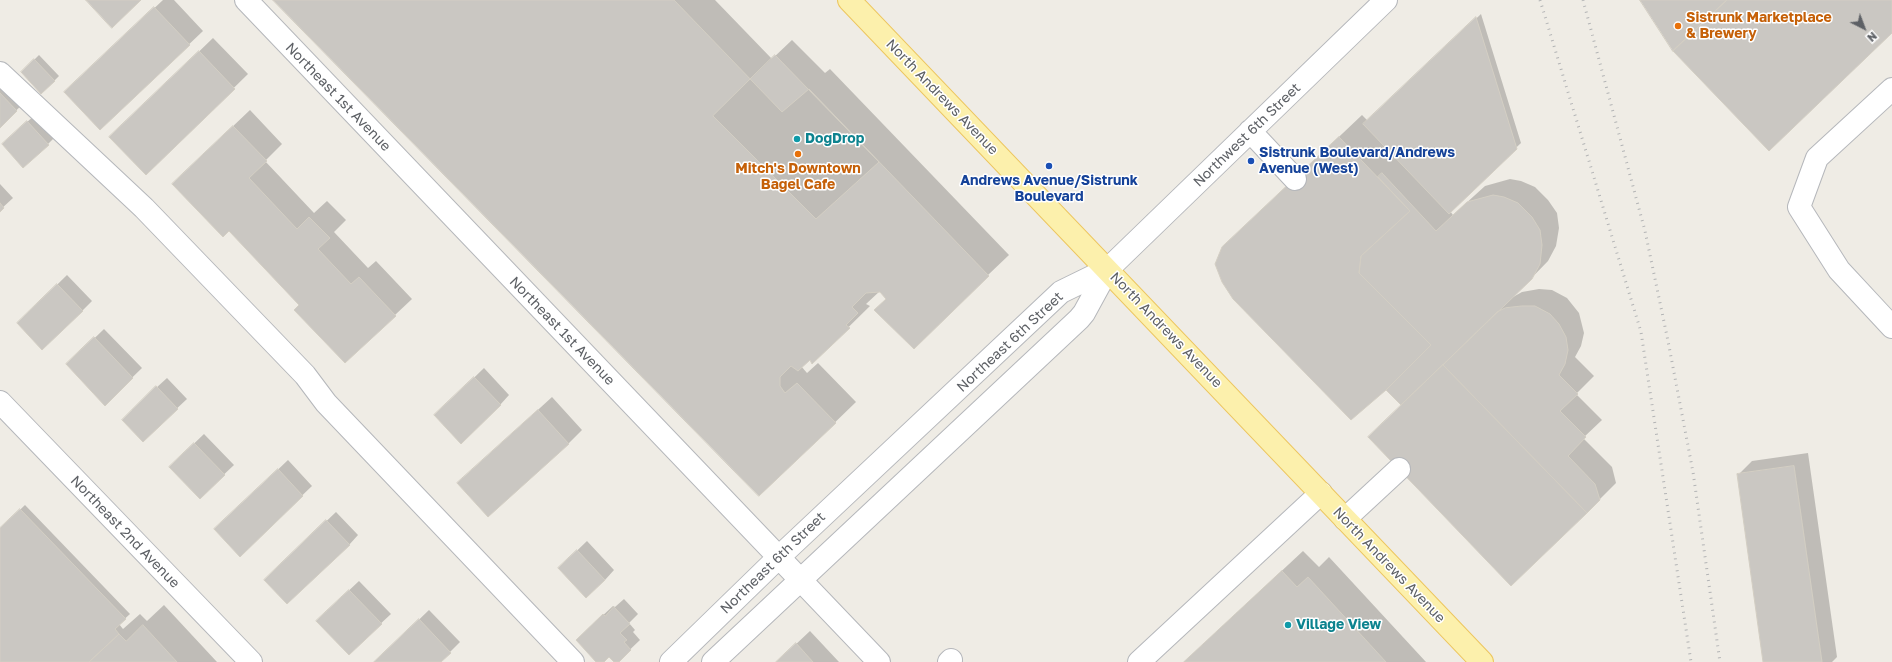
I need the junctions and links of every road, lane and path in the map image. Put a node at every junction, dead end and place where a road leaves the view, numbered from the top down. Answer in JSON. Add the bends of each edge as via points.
{"nodes":[{"id":1,"x":246,"y":0,"type":"edge"},
{"id":2,"x":849,"y":0,"type":"edge"},
{"id":3,"x":1386,"y":0,"type":"edge"},
{"id":4,"x":0,"y":73,"type":"edge"},
{"id":5,"x":1892,"y":89,"type":"edge"},
{"id":6,"x":1250,"y":132,"type":"junction"},
{"id":7,"x":1295,"y":179,"type":"dead end"},
{"id":8,"x":1108,"y":269,"type":"junction"},
{"id":9,"x":1892,"y":327,"type":"edge"},
{"id":10,"x":0,"y":402,"type":"edge"},
{"id":11,"x":1399,"y":469,"type":"dead end"},
{"id":12,"x":1321,"y":493,"type":"junction"},
{"id":13,"x":1346,"y":519,"type":"junction"},
{"id":14,"x":779,"y":557,"type":"junction"},
{"id":15,"x":800,"y":579,"type":"junction"},
{"id":16,"x":250,"y":662,"type":"edge"},
{"id":17,"x":573,"y":662,"type":"edge"},
{"id":18,"x":671,"y":662,"type":"edge"},
{"id":19,"x":713,"y":662,"type":"edge"},
{"id":20,"x":879,"y":662,"type":"edge"},
{"id":21,"x":1139,"y":662,"type":"edge"},
{"id":22,"x":1482,"y":662,"type":"edge"}],
"edges":[{"from":1,"to":14,"type":"street","name":"Northeast 1st Avenue"},
{"from":2,"to":8,"type":"main road","name":"North Andrews Avenue"},
{"from":3,"to":6,"type":"street","name":"Northwest 6th Street"},
{"from":4,"to":17,"type":"street","via":[[150,214],[305,375],[326,403]]},
{"from":5,"to":9,"type":"street","via":[[1817,158],[1799,207],[1839,270]]},
{"from":6,"to":7,"type":"street"},
{"from":6,"to":8,"type":"street","name":"Northwest 6th Street"},
{"from":8,"to":12,"type":"main road","name":"North Andrews Avenue"},
{"from":8,"to":14,"type":"street","name":"Northeast 6th Street","via":[[1061,292]]},
{"from":8,"to":15,"type":"street","via":[[1079,319]]},
{"from":10,"to":16,"type":"street","name":"Northeast 2nd Avenue"},
{"from":11,"to":13,"type":"street"},
{"from":12,"to":13,"type":"main road","name":"North Andrews Avenue"},
{"from":12,"to":21,"type":"street"},
{"from":13,"to":22,"type":"main road","name":"North Andrews Avenue"},
{"from":14,"to":15,"type":"street","name":"Northeast 1st Avenue"},
{"from":14,"to":18,"type":"street","name":"Northeast 6th Street"},
{"from":15,"to":19,"type":"street"},
{"from":15,"to":20,"type":"street","name":"Northeast 1st Avenue"}]}
